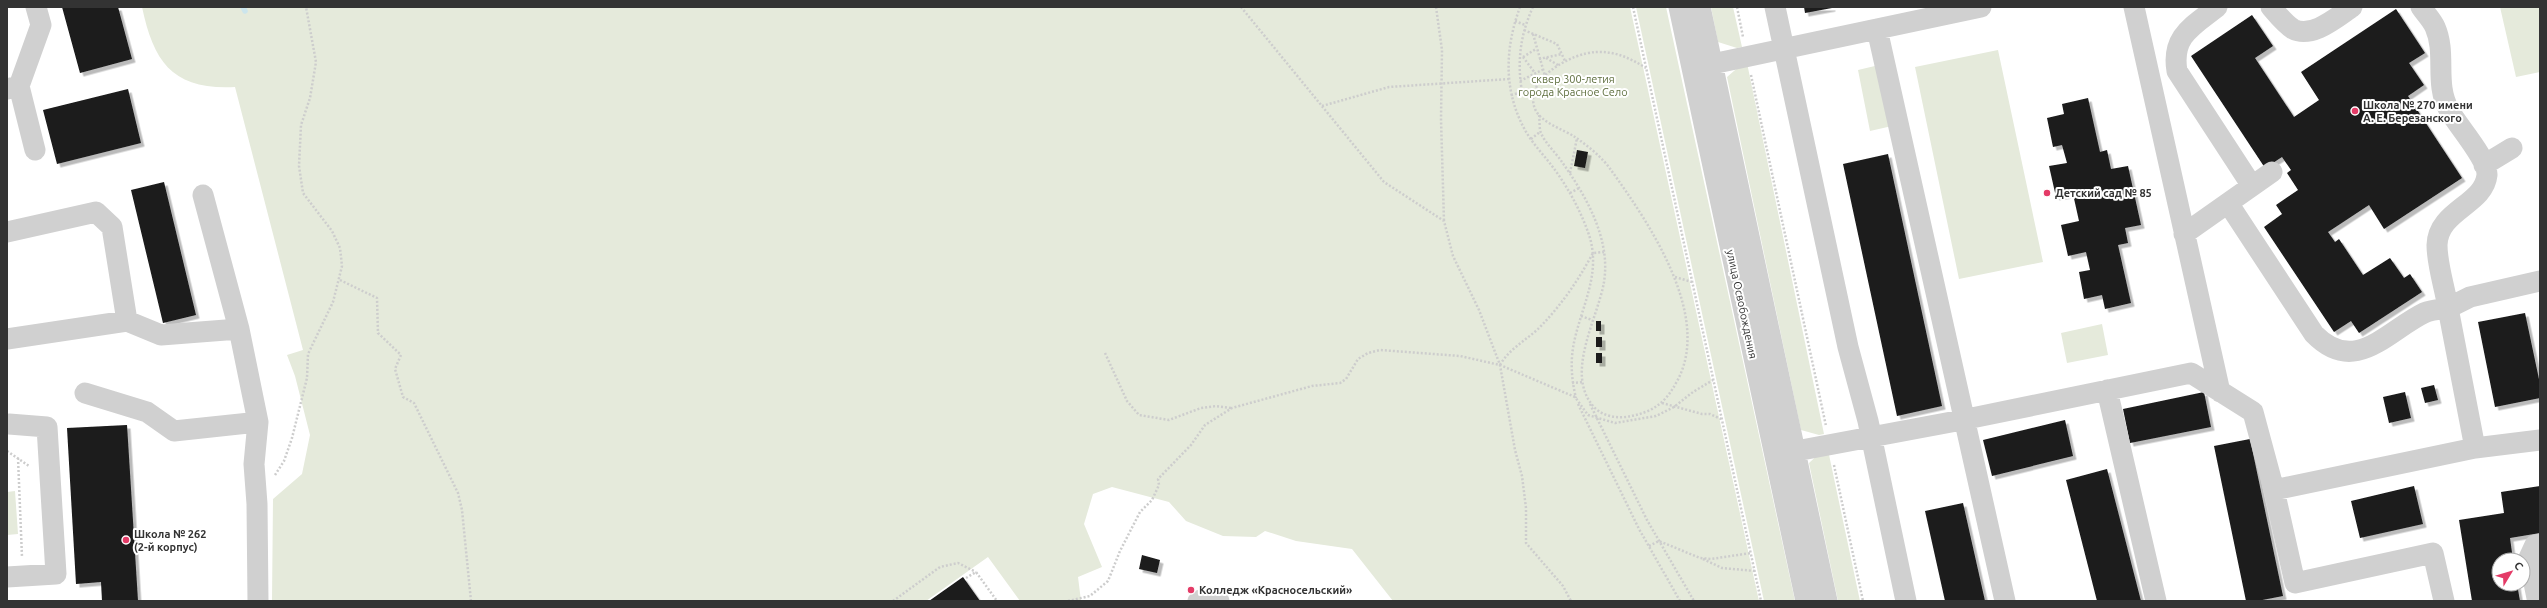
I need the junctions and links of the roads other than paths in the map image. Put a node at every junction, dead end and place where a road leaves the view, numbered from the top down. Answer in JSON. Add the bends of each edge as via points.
{"nodes":[{"id":1,"x":36,"y":7,"type":"edge"},
{"id":2,"x":1679,"y":7,"type":"edge"},
{"id":3,"x":1700,"y":7,"type":"edge"},
{"id":4,"x":1775,"y":7,"type":"edge"},
{"id":5,"x":1981,"y":7,"type":"edge"},
{"id":6,"x":2134,"y":7,"type":"edge"},
{"id":7,"x":2217,"y":7,"type":"edge"},
{"id":8,"x":2271,"y":7,"type":"edge"},
{"id":9,"x":2352,"y":7,"type":"edge"},
{"id":10,"x":2421,"y":7,"type":"edge"},
{"id":11,"x":1909,"y":14,"type":"edge"},
{"id":12,"x":1877,"y":29,"type":"junction"},
{"id":13,"x":1784,"y":48,"type":"junction"},
{"id":14,"x":1702,"y":66,"type":"junction"},
{"id":15,"x":13,"y":87,"type":"edge"},
{"id":16,"x":2512,"y":148,"type":"dead end"},
{"id":17,"x":35,"y":150,"type":"dead end"},
{"id":18,"x":2484,"y":165,"type":"junction"},
{"id":19,"x":2272,"y":172,"type":"dead end"},
{"id":20,"x":2252,"y":186,"type":"junction"},
{"id":21,"x":202,"y":195,"type":"dead end"},
{"id":22,"x":2228,"y":203,"type":"junction"},
{"id":23,"x":7,"y":232,"type":"edge"},
{"id":24,"x":2184,"y":234,"type":"junction"},
{"id":25,"x":2540,"y":282,"type":"edge"},
{"id":26,"x":2448,"y":308,"type":"junction"},
{"id":27,"x":127,"y":321,"type":"junction"},
{"id":28,"x":239,"y":330,"type":"junction"},
{"id":29,"x":7,"y":339,"type":"edge"},
{"id":30,"x":2107,"y":390,"type":"junction"},
{"id":31,"x":2220,"y":392,"type":"junction"},
{"id":32,"x":85,"y":393,"type":"dead end"},
{"id":33,"x":1962,"y":420,"type":"junction"},
{"id":34,"x":258,"y":422,"type":"junction"},
{"id":35,"x":9,"y":424,"type":"dead end"},
{"id":36,"x":1871,"y":436,"type":"junction"},
{"id":37,"x":2540,"y":440,"type":"edge"},
{"id":38,"x":2475,"y":448,"type":"junction"},
{"id":39,"x":1795,"y":451,"type":"junction"},
{"id":40,"x":1775,"y":455,"type":"junction"},
{"id":41,"x":2274,"y":490,"type":"junction"},
{"id":42,"x":2540,"y":544,"type":"edge"},
{"id":43,"x":15,"y":577,"type":"edge"},
{"id":44,"x":2540,"y":600,"type":"edge"},
{"id":45,"x":258,"y":601,"type":"edge"},
{"id":46,"x":1198,"y":601,"type":"edge"},
{"id":47,"x":1219,"y":601,"type":"edge"},
{"id":48,"x":1806,"y":601,"type":"edge"},
{"id":49,"x":1827,"y":601,"type":"edge"},
{"id":50,"x":1906,"y":601,"type":"edge"},
{"id":51,"x":2005,"y":601,"type":"edge"},
{"id":52,"x":2156,"y":601,"type":"edge"},
{"id":53,"x":2444,"y":601,"type":"edge"}],
"edges":[{"from":1,"to":15,"type":"street","via":[[41,25]]},
{"from":2,"to":14,"type":"street","name":"улица Освобождения"},
{"from":3,"to":14,"type":"street","name":"улица Освобождения"},
{"from":4,"to":13,"type":"street"},
{"from":5,"to":11,"type":"street"},
{"from":6,"to":24,"type":"street"},
{"from":7,"to":20,"type":"street","via":[[2183,34],[2176,52],[2176,71]]},
{"from":8,"to":9,"type":"street","via":[[2292,28],[2302,32],[2329,22]]},
{"from":10,"to":18,"type":"street","via":[[2435,26],[2440,53],[2441,91],[2446,104]]},
{"from":11,"to":12,"type":"street"},
{"from":12,"to":13,"type":"street"},
{"from":12,"to":33,"type":"street"},
{"from":13,"to":14,"type":"street"},
{"from":13,"to":36,"type":"street","via":[[1848,347]]},
{"from":14,"to":39,"type":"street","name":"улица Освобождения"},
{"from":14,"to":40,"type":"street","name":"улица Освобождения"},
{"from":15,"to":17,"type":"street"},
{"from":16,"to":18,"type":"street"},
{"from":18,"to":26,"type":"street","via":[[2487,175],[2481,188],[2472,199],[2449,216],[2442,226],[2437,244]]},
{"from":19,"to":20,"type":"street"},
{"from":20,"to":22,"type":"street"},
{"from":21,"to":28,"type":"street"},
{"from":22,"to":24,"type":"street"},
{"from":22,"to":26,"type":"street","via":[[2314,334],[2332,347],[2342,350],[2364,350],[2425,313]]},
{"from":23,"to":27,"type":"street","via":[[96,212],[112,227]]},
{"from":24,"to":31,"type":"street"},
{"from":25,"to":26,"type":"street","via":[[2470,297]]},
{"from":26,"to":38,"type":"street"},
{"from":27,"to":28,"type":"street","via":[[161,335]]},
{"from":27,"to":29,"type":"street"},
{"from":28,"to":34,"type":"street"},
{"from":30,"to":31,"type":"street","via":[[2191,373]]},
{"from":30,"to":33,"type":"street"},
{"from":30,"to":52,"type":"street"},
{"from":31,"to":41,"type":"street","via":[[2252,412]]},
{"from":32,"to":34,"type":"street","via":[[147,412],[174,431]]},
{"from":33,"to":36,"type":"street"},
{"from":33,"to":51,"type":"street"},
{"from":34,"to":45,"type":"street","via":[[254,464]]},
{"from":35,"to":43,"type":"street","via":[[47,427],[56,574]]},
{"from":36,"to":39,"type":"street"},
{"from":36,"to":50,"type":"street"},
{"from":37,"to":38,"type":"street"},
{"from":38,"to":41,"type":"street"},
{"from":39,"to":40,"type":"street"},
{"from":39,"to":49,"type":"street","name":"улица Освобождения"},
{"from":40,"to":48,"type":"street","name":"улица Освобождения"},
{"from":41,"to":53,"type":"street","via":[[2295,583],[2433,553]]},
{"from":42,"to":44,"type":"street","via":[[2535,545],[2529,558],[2537,598]]},
{"from":46,"to":47,"type":"street","via":[[1206,598]]}]}
